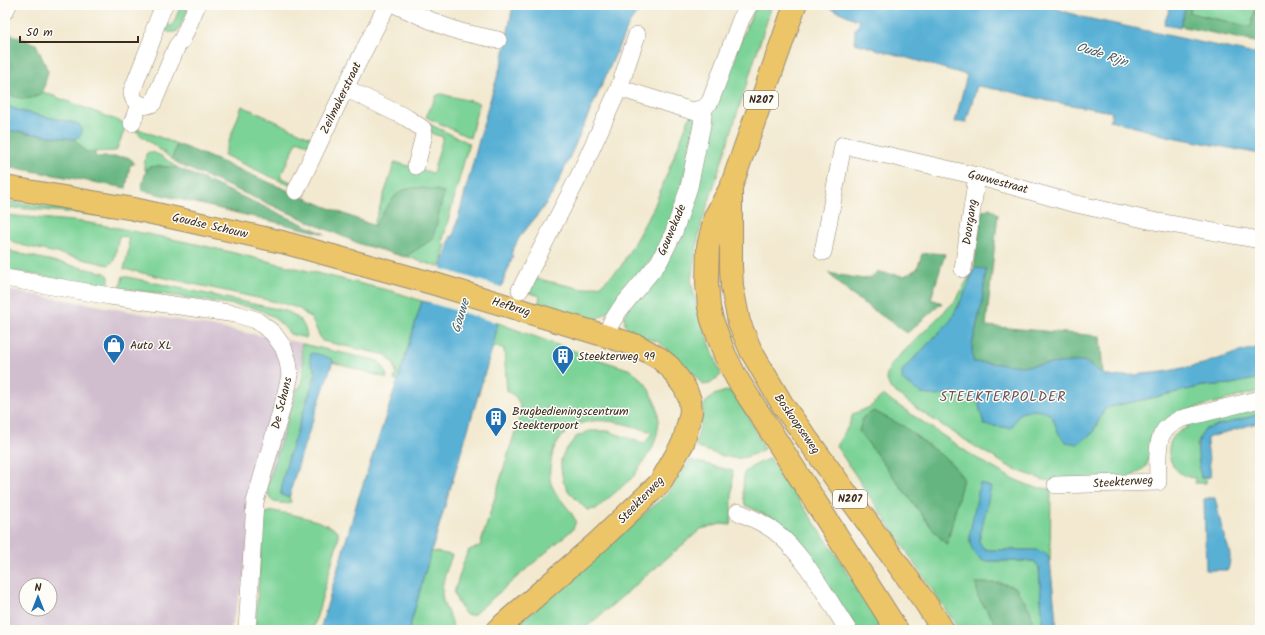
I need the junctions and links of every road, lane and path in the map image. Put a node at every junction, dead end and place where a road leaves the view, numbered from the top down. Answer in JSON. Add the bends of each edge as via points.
{"nodes":[{"id":1,"x":8,"y":5,"type":"edge"},
{"id":2,"x":164,"y":5,"type":"edge"},
{"id":3,"x":197,"y":5,"type":"edge"},
{"id":4,"x":387,"y":5,"type":"edge"},
{"id":5,"x":396,"y":5,"type":"edge"},
{"id":6,"x":749,"y":5,"type":"edge"},
{"id":7,"x":793,"y":9,"type":"edge"},
{"id":8,"x":5,"y":11,"type":"edge"},
{"id":9,"x":637,"y":35,"type":"dead end"},
{"id":10,"x":154,"y":36,"type":"junction"},
{"id":11,"x":498,"y":40,"type":"dead end"},
{"id":12,"x":177,"y":46,"type":"junction"},
{"id":13,"x":345,"y":88,"type":"junction"},
{"id":14,"x":619,"y":88,"type":"junction"},
{"id":15,"x":139,"y":105,"type":"junction"},
{"id":16,"x":704,"y":108,"type":"junction"},
{"id":17,"x":132,"y":123,"type":"dead end"},
{"id":18,"x":416,"y":166,"type":"dead end"},
{"id":19,"x":976,"y":176,"type":"junction"},
{"id":20,"x":6,"y":187,"type":"edge"},
{"id":21,"x":731,"y":187,"type":"junction"},
{"id":22,"x":296,"y":191,"type":"dead end"},
{"id":23,"x":1260,"y":240,"type":"edge"},
{"id":24,"x":823,"y":252,"type":"dead end"},
{"id":25,"x":963,"y":269,"type":"dead end"},
{"id":26,"x":408,"y":276,"type":"joint"},
{"id":27,"x":5,"y":278,"type":"edge"},
{"id":28,"x":520,"y":290,"type":"dead end"},
{"id":29,"x":545,"y":317,"type":"joint"},
{"id":30,"x":606,"y":336,"type":"junction"},
{"id":31,"x":1260,"y":399,"type":"edge"},
{"id":32,"x":1056,"y":485,"type":"dead end"},
{"id":33,"x":738,"y":512,"type":"dead end"},
{"id":34,"x":846,"y":629,"type":"edge"},
{"id":35,"x":247,"y":630,"type":"edge"},
{"id":36,"x":497,"y":630,"type":"edge"},
{"id":37,"x":897,"y":630,"type":"edge"},
{"id":38,"x":943,"y":630,"type":"edge"}],
"edges":[{"from":1,"to":8,"type":"street"},
{"from":2,"to":10,"type":"street"},
{"from":3,"to":12,"type":"street"},
{"from":4,"to":13,"type":"street","name":"Zeilmakerstraat"},
{"from":5,"to":11,"type":"street","via":[[454,30]]},
{"from":6,"to":16,"type":"street","name":"Gouwekade","via":[[741,19],[710,102]]},
{"from":7,"to":21,"type":"main road","name":"Boskoopseweg","number":"N207"},
{"from":9,"to":14,"type":"street"},
{"from":10,"to":12,"type":"street"},
{"from":10,"to":15,"type":"street","via":[[132,91],[132,96]]},
{"from":12,"to":15,"type":"street","via":[[153,103],[148,106]]},
{"from":13,"to":18,"type":"street","via":[[407,118],[423,129],[424,135]]},
{"from":13,"to":22,"type":"street","name":"Zeilmakerstraat"},
{"from":14,"to":16,"type":"street","via":[[692,111]]},
{"from":14,"to":28,"type":"street","via":[[579,176]]},
{"from":15,"to":17,"type":"street"},
{"from":16,"to":30,"type":"street","name":"Gouwekade","via":[[689,187],[674,232],[658,262],[620,309]]},
{"from":19,"to":23,"type":"street","name":"Gouwestraat","via":[[1148,220]]},
{"from":19,"to":24,"type":"street","name":"Gouwestraat","via":[[843,145]]},
{"from":19,"to":25,"type":"street","name":"Doorgang"},
{"from":20,"to":26,"type":"main road","name":"Goudse Schouw","via":[[134,209],[282,242]]},
{"from":21,"to":37,"type":"main road","name":"Boskoopseweg","number":"N207","via":[[716,217],[708,247],[707,283],[716,333],[736,377]]},
{"from":21,"to":38,"type":"main road","name":"Boskoopseweg","number":"N207","via":[[732,287],[739,322],[751,351],[784,407]]},
{"from":26,"to":29,"type":"main road","name":"Hefbrug"},
{"from":27,"to":35,"type":"street","name":"De Schans","via":[[236,314],[256,320],[273,333],[283,348],[290,375],[255,502]]},
{"from":29,"to":30,"type":"main road","name":"Steekterweg"},
{"from":30,"to":36,"type":"main road","name":"Steekterweg","via":[[638,346],[670,367],[690,400],[691,412],[683,443],[660,484]]},
{"from":31,"to":32,"type":"street","name":"Steekterweg","via":[[1180,419],[1168,426],[1162,434],[1160,443],[1158,482]]},
{"from":33,"to":34,"type":"street","via":[[755,519],[784,539],[806,566]]}]}
